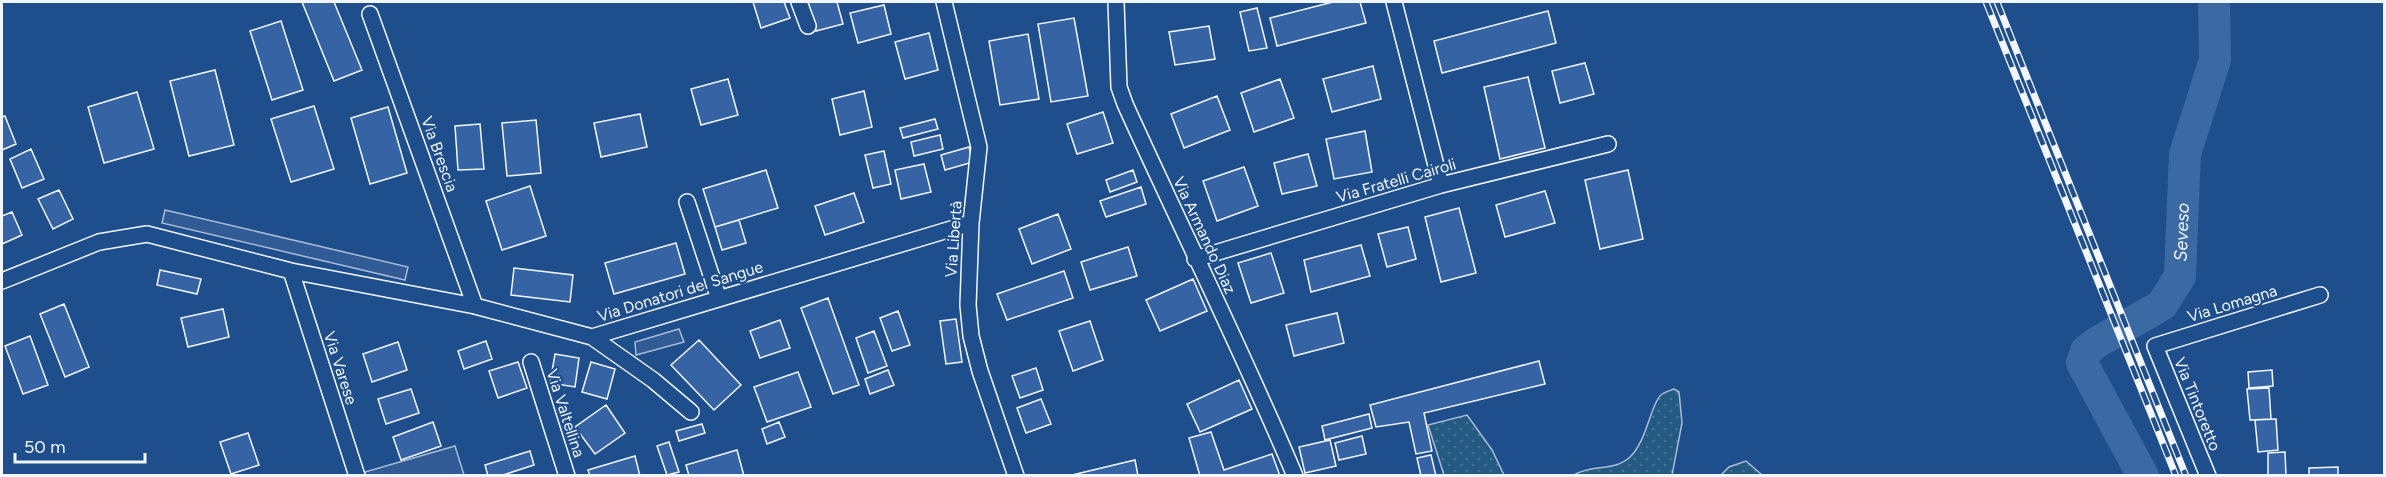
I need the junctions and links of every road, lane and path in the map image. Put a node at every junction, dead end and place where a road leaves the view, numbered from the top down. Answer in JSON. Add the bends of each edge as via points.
{"nodes":[{"id":1,"x":799,"y":2,"type":"edge"},
{"id":2,"x":944,"y":2,"type":"edge"},
{"id":3,"x":1116,"y":2,"type":"edge"},
{"id":4,"x":1394,"y":2,"type":"edge"},
{"id":5,"x":370,"y":14,"type":"dead end"},
{"id":6,"x":808,"y":26,"type":"dead end"},
{"id":7,"x":1608,"y":144,"type":"dead end"},
{"id":8,"x":1441,"y":185,"type":"junction"},
{"id":9,"x":687,"y":202,"type":"dead end"},
{"id":10,"x":971,"y":223,"type":"junction"},
{"id":11,"x":1195,"y":259,"type":"junction"},
{"id":12,"x":291,"y":271,"type":"junction"},
{"id":13,"x":2,"y":281,"type":"edge"},
{"id":14,"x":2320,"y":295,"type":"dead end"},
{"id":15,"x":719,"y":299,"type":"junction"},
{"id":16,"x":475,"y":306,"type":"junction"},
{"id":17,"x":592,"y":337,"type":"junction"},
{"id":18,"x":2155,"y":346,"type":"joint"},
{"id":19,"x":531,"y":362,"type":"dead end"},
{"id":20,"x":691,"y":412,"type":"dead end"},
{"id":21,"x":357,"y":476,"type":"edge"},
{"id":22,"x":567,"y":476,"type":"edge"},
{"id":23,"x":1016,"y":476,"type":"edge"},
{"id":24,"x":1295,"y":476,"type":"edge"},
{"id":25,"x":2208,"y":476,"type":"edge"}],
"edges":[{"from":1,"to":6,"type":"street"},
{"from":2,"to":10,"type":"street","name":"Via Libertà","via":[[979,147]]},
{"from":3,"to":11,"type":"street","name":"Via Armando Diaz","via":[[1119,87]]},
{"from":4,"to":8,"type":"street"},
{"from":5,"to":16,"type":"street","name":"Via Brescia"},
{"from":7,"to":8,"type":"street","name":"Via Fratelli Cairoli"},
{"from":8,"to":11,"type":"street","name":"Via Fratelli Cairoli"},
{"from":9,"to":15,"type":"street"},
{"from":10,"to":15,"type":"street","name":"Via Donatori del Sangue"},
{"from":10,"to":23,"type":"street","name":"Via Libertà","via":[[971,336]]},
{"from":11,"to":24,"type":"street","name":"Via Armando Diaz"},
{"from":12,"to":13,"type":"street","name":"Via Donatori del Sangue","via":[[147,234],[99,242]]},
{"from":12,"to":16,"type":"street","name":"Via Donatori del Sangue"},
{"from":12,"to":21,"type":"street","name":"Via Varese"},
{"from":14,"to":18,"type":"street","name":"Via Lomagna"},
{"from":15,"to":17,"type":"street","name":"Via Donatori del Sangue"},
{"from":16,"to":17,"type":"street","name":"Via Donatori del Sangue"},
{"from":17,"to":20,"type":"street"},
{"from":18,"to":25,"type":"street","name":"Via Tintoretto"},
{"from":19,"to":22,"type":"street","name":"Via Valtellina"}]}
